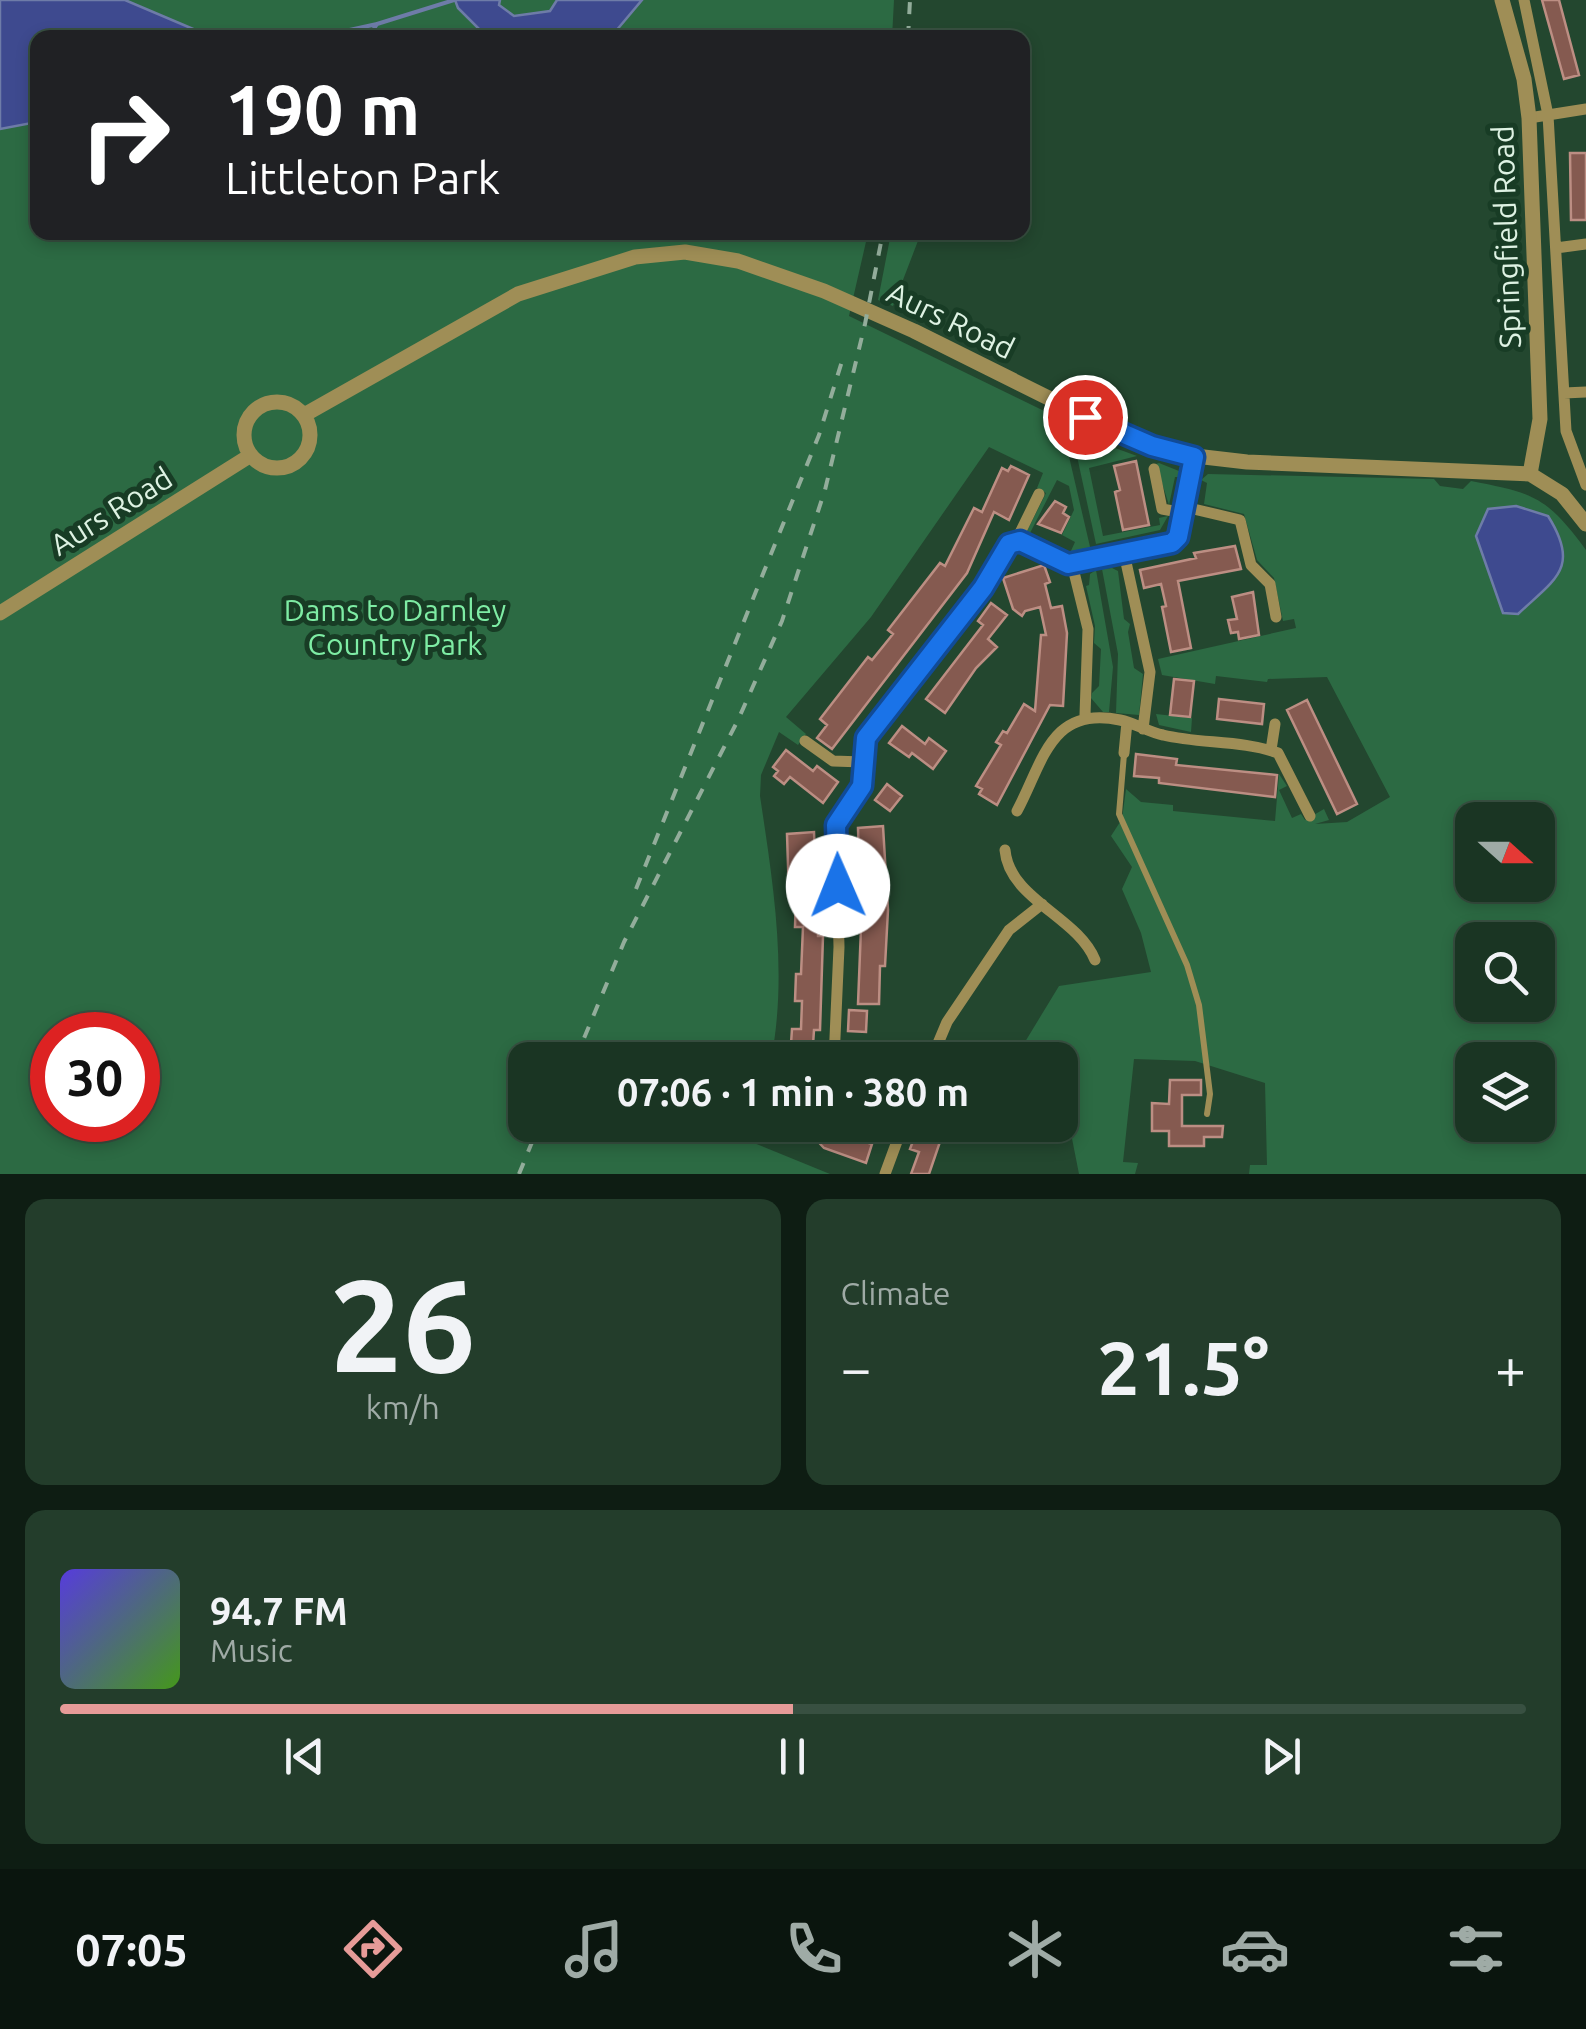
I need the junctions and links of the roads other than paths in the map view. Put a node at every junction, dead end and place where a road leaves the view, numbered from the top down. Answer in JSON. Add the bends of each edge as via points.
{"nodes":[{"id":1,"x":1502,"y":0,"type":"edge"},
{"id":2,"x":1524,"y":0,"type":"edge"},
{"id":3,"x":1586,"y":109,"type":"edge"},
{"id":4,"x":1548,"y":116,"type":"junction"},
{"id":5,"x":1529,"y":118,"type":"junction"},
{"id":6,"x":1586,"y":244,"type":"edge"},
{"id":7,"x":1556,"y":248,"type":"junction"},
{"id":8,"x":1586,"y":392,"type":"edge"},
{"id":9,"x":1564,"y":393,"type":"junction"},
{"id":10,"x":304,"y":415,"type":"junction"},
{"id":11,"x":251,"y":455,"type":"junction"},
{"id":12,"x":1194,"y":457,"type":"junction"},
{"id":13,"x":1154,"y":468,"type":"dead end"},
{"id":14,"x":1530,"y":474,"type":"junction"},
{"id":15,"x":1586,"y":485,"type":"edge"},
{"id":16,"x":1039,"y":494,"type":"dead end"},
{"id":17,"x":1185,"y":510,"type":"junction"},
{"id":18,"x":1586,"y":524,"type":"edge"},
{"id":19,"x":1016,"y":541,"type":"junction"},
{"id":20,"x":1124,"y":553,"type":"junction"},
{"id":21,"x":1072,"y":564,"type":"junction"},
{"id":22,"x":0,"y":613,"type":"edge"},
{"id":23,"x":1276,"y":617,"type":"dead end"},
{"id":24,"x":1085,"y":716,"type":"junction"},
{"id":25,"x":1127,"y":722,"type":"junction"},
{"id":26,"x":1275,"y":724,"type":"dead end"},
{"id":27,"x":1143,"y":729,"type":"junction"},
{"id":28,"x":805,"y":741,"type":"dead end"},
{"id":29,"x":1271,"y":750,"type":"junction"},
{"id":30,"x":1124,"y":753,"type":"joint"},
{"id":31,"x":863,"y":762,"type":"junction"},
{"id":32,"x":1017,"y":811,"type":"dead end"},
{"id":33,"x":1310,"y":816,"type":"dead end"},
{"id":34,"x":1005,"y":850,"type":"dead end"},
{"id":35,"x":1042,"y":904,"type":"junction"},
{"id":36,"x":1095,"y":960,"type":"dead end"},
{"id":37,"x":835,"y":1042,"type":"edge"},
{"id":38,"x":939,"y":1042,"type":"edge"},
{"id":39,"x":1207,"y":1114,"type":"dead end"},
{"id":40,"x":897,"y":1142,"type":"edge"},
{"id":41,"x":885,"y":1174,"type":"edge"}],
"edges":[{"from":1,"to":5,"type":"street","name":"Springfield Road"},
{"from":2,"to":4,"type":"street"},
{"from":3,"to":4,"type":"street"},
{"from":4,"to":5,"type":"street"},
{"from":4,"to":7,"type":"street"},
{"from":5,"to":14,"type":"street","name":"Springfield Road","via":[[1540,419]]},
{"from":6,"to":7,"type":"street"},
{"from":7,"to":9,"type":"street"},
{"from":8,"to":9,"type":"street"},
{"from":9,"to":15,"type":"street","via":[[1566,431]]},
{"from":10,"to":11,"type":"street","via":[[308,448],[292,464],[270,467]]},
{"from":10,"to":11,"type":"street","via":[[287,403],[258,408],[244,436]]},
{"from":10,"to":12,"type":"street","name":"Aurs Road","via":[[518,294],[636,257],[685,252],[738,261],[812,286],[1121,434]]},
{"from":11,"to":22,"type":"street","name":"Aurs Road"},
{"from":12,"to":14,"type":"street","name":"Aurs Road"},
{"from":12,"to":17,"type":"street"},
{"from":13,"to":17,"type":"street","via":[[1162,509]]},
{"from":14,"to":18,"type":"street","via":[[1562,494]]},
{"from":16,"to":19,"type":"street"},
{"from":17,"to":20,"type":"street","via":[[1172,543]]},
{"from":17,"to":23,"type":"street","via":[[1240,520],[1252,565],[1270,584]]},
{"from":19,"to":21,"type":"street"},
{"from":19,"to":31,"type":"street","via":[[866,738]]},
{"from":20,"to":21,"type":"street"},
{"from":20,"to":27,"type":"street","via":[[1150,672]]},
{"from":21,"to":24,"type":"street","via":[[1088,629]]},
{"from":24,"to":25,"type":"street"},
{"from":24,"to":32,"type":"street","via":[[1060,732]]},
{"from":25,"to":27,"type":"street"},
{"from":25,"to":30,"type":"street"},
{"from":26,"to":29,"type":"street"},
{"from":27,"to":29,"type":"street"},
{"from":28,"to":31,"type":"street","via":[[833,761]]},
{"from":29,"to":33,"type":"street","via":[[1284,761]]},
{"from":30,"to":39,"type":"lane","via":[[1119,814],[1200,1005]]},
{"from":31,"to":37,"type":"street","via":[[862,786],[836,825]]},
{"from":34,"to":35,"type":"street","via":[[1006,866]]},
{"from":35,"to":36,"type":"street","via":[[1090,947]]},
{"from":35,"to":38,"type":"street","via":[[1009,930]]},
{"from":40,"to":41,"type":"street"}]}
